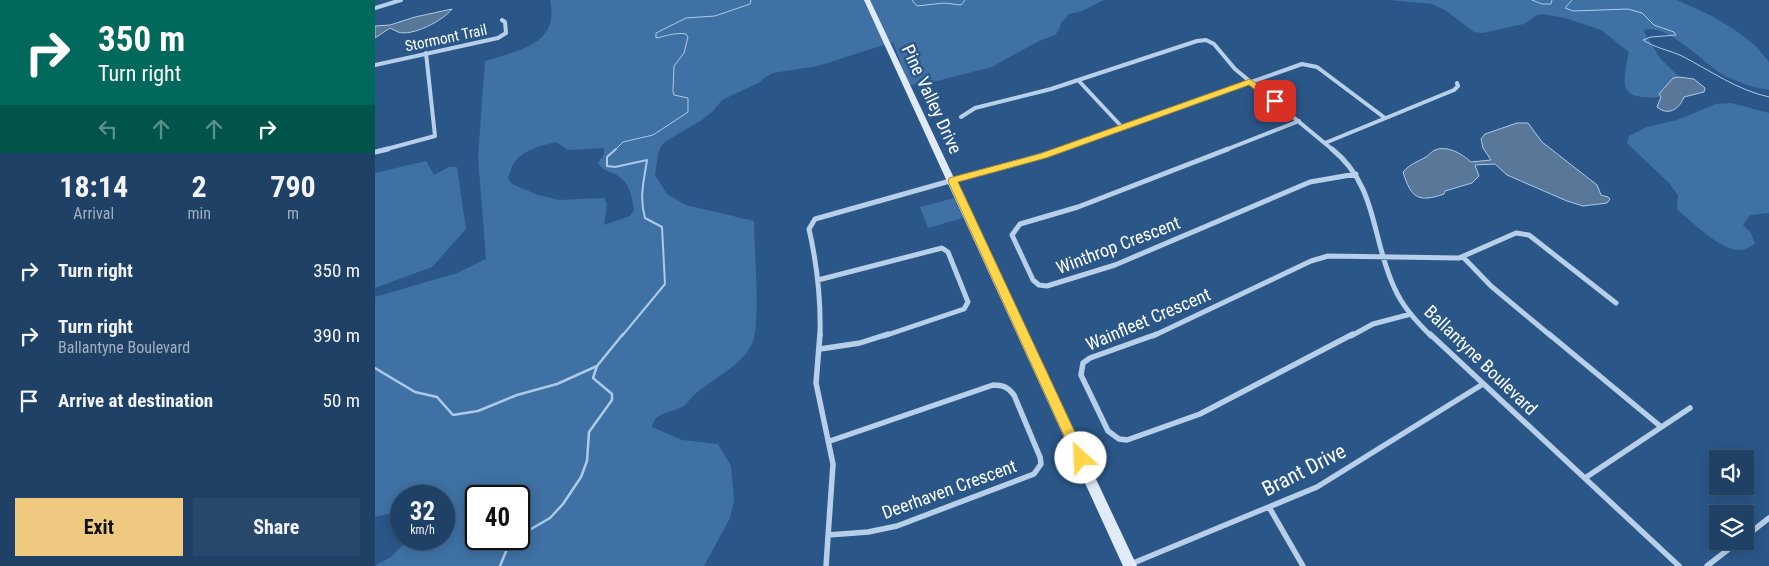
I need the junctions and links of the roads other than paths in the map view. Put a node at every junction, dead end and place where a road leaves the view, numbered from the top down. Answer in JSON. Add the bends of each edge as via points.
{"nodes":[{"id":1,"x":401,"y":0,"type":"edge"},
{"id":2,"x":867,"y":0,"type":"edge"},
{"id":3,"x":375,"y":8,"type":"edge"},
{"id":4,"x":502,"y":20,"type":"dead end"},
{"id":5,"x":427,"y":53,"type":"junction"},
{"id":6,"x":375,"y":65,"type":"edge"},
{"id":7,"x":1078,"y":80,"type":"junction"},
{"id":8,"x":1250,"y":81,"type":"junction"},
{"id":9,"x":1457,"y":83,"type":"dead end"},
{"id":10,"x":961,"y":117,"type":"dead end"},
{"id":11,"x":1385,"y":118,"type":"junction"},
{"id":12,"x":1299,"y":121,"type":"junction"},
{"id":13,"x":1122,"y":127,"type":"junction"},
{"id":14,"x":1325,"y":143,"type":"junction"},
{"id":15,"x":375,"y":152,"type":"edge"},
{"id":16,"x":1356,"y":174,"type":"junction"},
{"id":17,"x":953,"y":181,"type":"junction"},
{"id":18,"x":1383,"y":257,"type":"junction"},
{"id":19,"x":1463,"y":257,"type":"junction"},
{"id":20,"x":818,"y":280,"type":"junction"},
{"id":21,"x":1616,"y":303,"type":"dead end"},
{"id":22,"x":1411,"y":314,"type":"junction"},
{"id":23,"x":820,"y":349,"type":"junction"},
{"id":24,"x":1483,"y":384,"type":"junction"},
{"id":25,"x":1689,"y":408,"type":"dead end"},
{"id":26,"x":1660,"y":426,"type":"junction"},
{"id":27,"x":830,"y":441,"type":"junction"},
{"id":28,"x":1585,"y":478,"type":"junction"},
{"id":29,"x":1269,"y":507,"type":"junction"},
{"id":30,"x":1769,"y":518,"type":"edge"},
{"id":31,"x":1754,"y":530,"type":"edge"},
{"id":32,"x":829,"y":535,"type":"junction"},
{"id":33,"x":1727,"y":550,"type":"edge"},
{"id":34,"x":826,"y":566,"type":"edge"},
{"id":35,"x":1129,"y":566,"type":"edge"},
{"id":36,"x":1303,"y":566,"type":"edge"},
{"id":37,"x":1679,"y":566,"type":"edge"},
{"id":38,"x":1707,"y":566,"type":"edge"}],
"edges":[{"from":1,"to":3,"type":"street"},
{"from":2,"to":17,"type":"street","name":"Pine Valley Drive"},
{"from":4,"to":5,"type":"street","name":"Stormont Trail","via":[[506,32],[501,37]]},
{"from":5,"to":6,"type":"street","name":"Stormont Trail"},
{"from":5,"to":15,"type":"street","via":[[435,136]]},
{"from":7,"to":8,"type":"street","name":"Ballantyne Boulevard","via":[[1201,40],[1220,48]]},
{"from":7,"to":10,"type":"street","name":"Ballantyne Boulevard","via":[[979,107]]},
{"from":7,"to":13,"type":"street"},
{"from":8,"to":11,"type":"street","via":[[1302,64],[1313,65]]},
{"from":8,"to":12,"type":"street","name":"Ballantyne Boulevard"},
{"from":8,"to":13,"type":"street"},
{"from":9,"to":11,"type":"street","via":[[1454,90]]},
{"from":11,"to":14,"type":"street"},
{"from":12,"to":14,"type":"street","name":"Ballantyne Boulevard"},
{"from":12,"to":16,"type":"street","name":"Winthrop Crescent","via":[[1078,207],[1020,224],[1012,235],[1033,280],[1047,286],[1101,270],[1310,182]]},
{"from":13,"to":17,"type":"street","via":[[1043,156]]},
{"from":14,"to":16,"type":"street","name":"Ballantyne Boulevard"},
{"from":16,"to":18,"type":"street","name":"Ballantyne Boulevard"},
{"from":17,"to":20,"type":"street","via":[[815,219],[809,229]]},
{"from":17,"to":35,"type":"street","name":"Pine Valley Drive"},
{"from":18,"to":19,"type":"street","name":"Wainfleet Crescent"},
{"from":18,"to":22,"type":"street","name":"Ballantyne Boulevard","via":[[1395,289]]},
{"from":18,"to":22,"type":"street","name":"Wainfleet Crescent","via":[[1341,255],[1311,261],[1163,332],[1090,358],[1083,363],[1081,375],[1108,431],[1119,439],[1127,440],[1200,414],[1373,324]]},
{"from":19,"to":21,"type":"street","via":[[1516,233],[1529,235]]},
{"from":19,"to":26,"type":"street","via":[[1502,296]]},
{"from":20,"to":23,"type":"street"},
{"from":20,"to":23,"type":"street","via":[[943,248],[948,252],[968,302],[964,309],[950,315],[860,343]]},
{"from":22,"to":24,"type":"street","name":"Ballantyne Boulevard"},
{"from":23,"to":27,"type":"street","via":[[817,390]]},
{"from":24,"to":28,"type":"street","name":"Ballantyne Boulevard"},
{"from":24,"to":29,"type":"street","name":"Brant Drive","via":[[1317,487]]},
{"from":25,"to":26,"type":"street"},
{"from":26,"to":28,"type":"street"},
{"from":27,"to":32,"type":"street","via":[[833,472]]},
{"from":27,"to":32,"type":"street","name":"Deerhaven Crescent","via":[[993,385],[1003,385],[1014,395],[1041,464],[1034,474],[897,526]]},
{"from":28,"to":37,"type":"street","name":"Ballantyne Boulevard"},
{"from":29,"to":35,"type":"street","name":"Brant Drive"},
{"from":29,"to":36,"type":"street"},
{"from":30,"to":31,"type":"street"},
{"from":32,"to":34,"type":"street"},
{"from":33,"to":38,"type":"street"}]}
